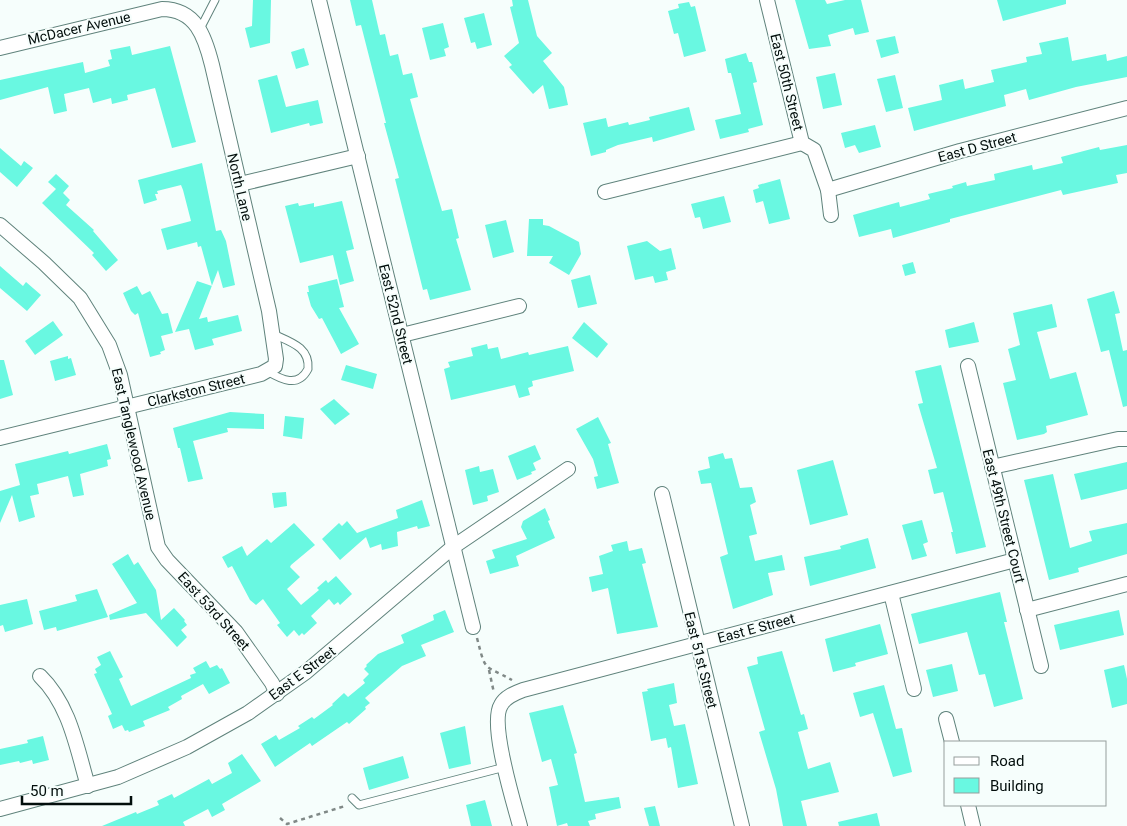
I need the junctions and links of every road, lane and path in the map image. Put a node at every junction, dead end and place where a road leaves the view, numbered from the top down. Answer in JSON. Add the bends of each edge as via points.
{"nodes":[{"id":1,"x":214,"y":0,"type":"edge"},
{"id":2,"x":319,"y":0,"type":"edge"},
{"id":3,"x":767,"y":0,"type":"edge"},
{"id":4,"x":171,"y":5,"type":"edge"},
{"id":5,"x":187,"y":16,"type":"joint"},
{"id":6,"x":200,"y":29,"type":"junction"},
{"id":7,"x":0,"y":48,"type":"edge"},
{"id":8,"x":1127,"y":108,"type":"edge"},
{"id":9,"x":802,"y":143,"type":"junction"},
{"id":10,"x":358,"y":156,"type":"junction"},
{"id":11,"x":240,"y":184,"type":"junction"},
{"id":12,"x":828,"y":190,"type":"junction"},
{"id":13,"x":605,"y":192,"type":"dead end"},
{"id":14,"x":831,"y":215,"type":"dead end"},
{"id":15,"x":0,"y":225,"type":"edge"},
{"id":16,"x":519,"y":306,"type":"dead end"},
{"id":17,"x":274,"y":334,"type":"junction"},
{"id":18,"x":402,"y":335,"type":"junction"},
{"id":19,"x":968,"y":366,"type":"dead end"},
{"id":20,"x":271,"y":368,"type":"junction"},
{"id":21,"x":127,"y":407,"type":"junction"},
{"id":22,"x":0,"y":438,"type":"edge"},
{"id":23,"x":1127,"y":439,"type":"edge"},
{"id":24,"x":992,"y":467,"type":"junction"},
{"id":25,"x":568,"y":469,"type":"dead end"},
{"id":26,"x":662,"y":494,"type":"dead end"},
{"id":27,"x":153,"y":528,"type":"joint"},
{"id":28,"x":453,"y":547,"type":"junction"},
{"id":29,"x":1015,"y":560,"type":"junction"},
{"id":30,"x":1127,"y":584,"type":"edge"},
{"id":31,"x":891,"y":593,"type":"junction"},
{"id":32,"x":1027,"y":610,"type":"junction"},
{"id":33,"x":474,"y":627,"type":"joint"},
{"id":34,"x":697,"y":644,"type":"junction"},
{"id":35,"x":1041,"y":666,"type":"dead end"},
{"id":36,"x":490,"y":670,"type":"junction"},
{"id":37,"x":40,"y":676,"type":"dead end"},
{"id":38,"x":914,"y":689,"type":"dead end"},
{"id":39,"x":523,"y":690,"type":"junction"},
{"id":40,"x":276,"y":694,"type":"junction"},
{"id":41,"x":500,"y":705,"type":"junction"},
{"id":42,"x":946,"y":719,"type":"dead end"},
{"id":43,"x":952,"y":741,"type":"edge"},
{"id":44,"x":505,"y":767,"type":"junction"},
{"id":45,"x":88,"y":786,"type":"junction"},
{"id":46,"x":352,"y":798,"type":"dead end"},
{"id":47,"x":359,"y":805,"type":"junction"},
{"id":48,"x":968,"y":806,"type":"edge"},
{"id":49,"x":0,"y":809,"type":"edge"},
{"id":50,"x":280,"y":818,"type":"dead end"},
{"id":51,"x":520,"y":826,"type":"edge"},
{"id":52,"x":742,"y":826,"type":"edge"},
{"id":53,"x":974,"y":826,"type":"edge"}],
"edges":[{"from":1,"to":6,"type":"lane"},
{"from":2,"to":10,"type":"street","name":"East 52nd Street"},
{"from":3,"to":9,"type":"street","name":"East 50th Street"},
{"from":4,"to":5,"type":"street","name":"McDacer Avenue"},
{"from":4,"to":7,"type":"street","name":"McDacer Avenue"},
{"from":5,"to":6,"type":"street","name":"North Lane"},
{"from":6,"to":11,"type":"street","name":"North Lane","via":[[206,40]]},
{"from":8,"to":12,"type":"street","name":"East D Street","via":[[960,151]]},
{"from":9,"to":12,"type":"street","name":"East 50th Street","via":[[814,150]]},
{"from":9,"to":13,"type":"street"},
{"from":10,"to":11,"type":"street"},
{"from":10,"to":18,"type":"street","name":"East 52nd Street"},
{"from":11,"to":17,"type":"street","name":"North Lane"},
{"from":12,"to":14,"type":"street","name":"East 50th Street"},
{"from":15,"to":21,"type":"street","name":"East Tanglewood Avenue","via":[[66,283],[92,314],[109,345]]},
{"from":16,"to":18,"type":"street"},
{"from":17,"to":20,"type":"street","name":"North Lane"},
{"from":17,"to":20,"type":"lane","via":[[304,350],[308,356],[308,368],[300,379],[288,382]]},
{"from":18,"to":28,"type":"street","name":"East 52nd Street"},
{"from":19,"to":24,"type":"street","name":"East 49th Street Court"},
{"from":20,"to":21,"type":"street","name":"Clarkston Street","via":[[235,381]]},
{"from":21,"to":22,"type":"street","name":"Clarkston Street"},
{"from":21,"to":27,"type":"street","name":"East Tanglewood Avenue"},
{"from":23,"to":24,"type":"street"},
{"from":24,"to":29,"type":"street","name":"East 49th Street Court"},
{"from":25,"to":28,"type":"street","name":"East E Street"},
{"from":26,"to":34,"type":"street","name":"East 51st Street"},
{"from":27,"to":40,"type":"street","name":"East 53rd Street","via":[[162,554],[236,632],[272,683]]},
{"from":28,"to":33,"type":"street","name":"East 52nd Street"},
{"from":28,"to":40,"type":"street","name":"East E Street","via":[[365,624]]},
{"from":29,"to":31,"type":"street","name":"East E Street"},
{"from":29,"to":32,"type":"street","name":"East 49th Street Court"},
{"from":30,"to":32,"type":"street"},
{"from":31,"to":34,"type":"street","name":"East E Street"},
{"from":31,"to":38,"type":"street"},
{"from":32,"to":35,"type":"street","name":"East 49th Street Court"},
{"from":33,"to":36,"type":"path","via":[[482,661]]},
{"from":34,"to":39,"type":"street","name":"East E Street"},
{"from":34,"to":52,"type":"street","name":"East 51st Street"},
{"from":36,"to":39,"type":"path","via":[[517,682]]},
{"from":36,"to":41,"type":"path","via":[[493,692]]},
{"from":37,"to":45,"type":"street","via":[[50,685],[65,711]]},
{"from":39,"to":41,"type":"street","name":"East E Street"},
{"from":40,"to":45,"type":"street","name":"East E Street","via":[[187,747],[138,769]]},
{"from":41,"to":44,"type":"street","via":[[498,738]]},
{"from":42,"to":43,"type":"street"},
{"from":44,"to":47,"type":"lane"},
{"from":44,"to":51,"type":"street"},
{"from":45,"to":49,"type":"street","name":"East E Street"},
{"from":46,"to":47,"type":"lane"},
{"from":47,"to":50,"type":"path","via":[[339,807],[288,824]]},
{"from":48,"to":53,"type":"street"}]}
